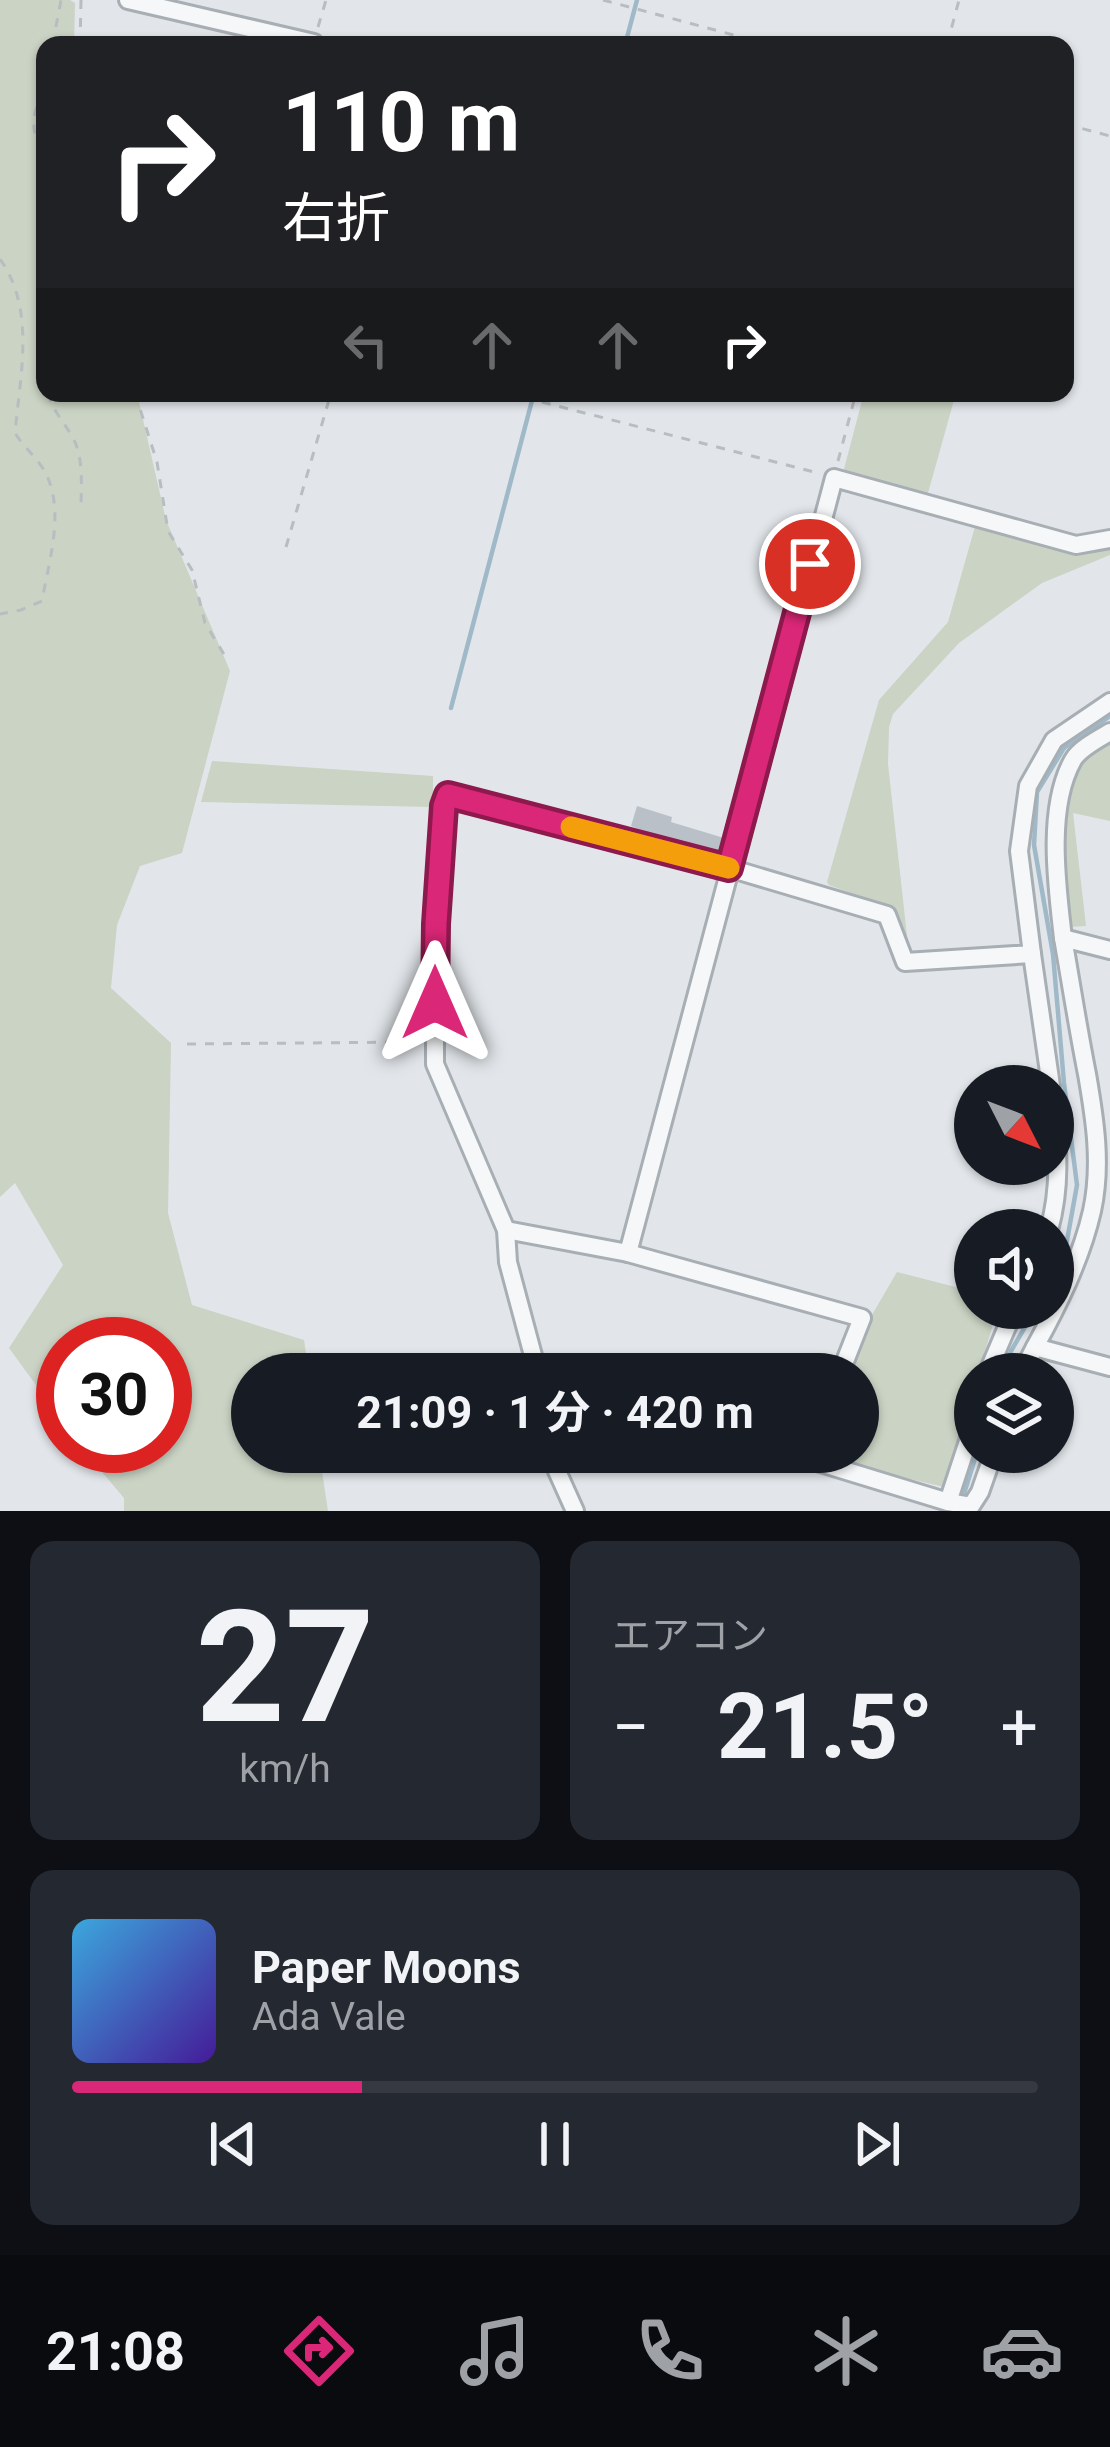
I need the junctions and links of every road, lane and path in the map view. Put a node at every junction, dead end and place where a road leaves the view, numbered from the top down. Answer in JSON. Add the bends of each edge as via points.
{"nodes":[{"id":1,"x":61,"y":0,"type":"edge"},
{"id":2,"x":82,"y":0,"type":"edge"},
{"id":3,"x":128,"y":0,"type":"edge"},
{"id":4,"x":326,"y":0,"type":"edge"},
{"id":5,"x":603,"y":0,"type":"edge"},
{"id":6,"x":959,"y":0,"type":"edge"},
{"id":7,"x":56,"y":36,"type":"edge"},
{"id":8,"x":80,"y":36,"type":"edge"},
{"id":9,"x":284,"y":36,"type":"edge"},
{"id":10,"x":316,"y":36,"type":"edge"},
{"id":11,"x":737,"y":36,"type":"edge"},
{"id":12,"x":949,"y":36,"type":"edge"},
{"id":13,"x":1074,"y":126,"type":"edge"},
{"id":14,"x":1110,"y":136,"type":"edge"},
{"id":15,"x":0,"y":260,"type":"edge"},
{"id":16,"x":50,"y":402,"type":"edge"},
{"id":17,"x":138,"y":402,"type":"edge"},
{"id":18,"x":328,"y":402,"type":"edge"},
{"id":19,"x":542,"y":402,"type":"edge"},
{"id":20,"x":854,"y":402,"type":"edge"},
{"id":21,"x":834,"y":478,"type":"junction"},
{"id":22,"x":81,"y":509,"type":"dead end"},
{"id":23,"x":1110,"y":539,"type":"edge"},
{"id":24,"x":286,"y":547,"type":"dead end"},
{"id":25,"x":0,"y":614,"type":"edge"},
{"id":26,"x":225,"y":656,"type":"dead end"},
{"id":27,"x":1110,"y":702,"type":"edge"},
{"id":28,"x":1110,"y":732,"type":"edge"},
{"id":29,"x":729,"y":868,"type":"junction"},
{"id":30,"x":1063,"y":938,"type":"junction"},
{"id":31,"x":1110,"y":950,"type":"edge"},
{"id":32,"x":1032,"y":954,"type":"junction"},
{"id":33,"x":437,"y":1042,"type":"junction"},
{"id":34,"x":187,"y":1045,"type":"dead end"},
{"id":35,"x":1048,"y":1065,"type":"edge"},
{"id":36,"x":506,"y":1230,"type":"junction"},
{"id":37,"x":628,"y":1253,"type":"junction"},
{"id":38,"x":1035,"y":1347,"type":"junction"},
{"id":39,"x":532,"y":1353,"type":"edge"},
{"id":40,"x":848,"y":1353,"type":"edge"},
{"id":41,"x":1032,"y":1353,"type":"edge"},
{"id":42,"x":1110,"y":1367,"type":"edge"},
{"id":43,"x":558,"y":1473,"type":"edge"},
{"id":44,"x":851,"y":1473,"type":"edge"},
{"id":45,"x":964,"y":1473,"type":"edge"},
{"id":46,"x":987,"y":1473,"type":"edge"},
{"id":47,"x":957,"y":1504,"type":"junction"},
{"id":48,"x":575,"y":1511,"type":"edge"}],
"edges":[{"from":1,"to":7,"type":"path"},
{"from":2,"to":8,"type":"path"},
{"from":3,"to":9,"type":"street"},
{"from":4,"to":10,"type":"path"},
{"from":5,"to":11,"type":"path"},
{"from":6,"to":12,"type":"path"},
{"from":13,"to":14,"type":"path"},
{"from":15,"to":25,"type":"path","via":[[20,306],[24,348],[15,433],[45,472],[55,526],[41,601]]},
{"from":16,"to":22,"type":"path","via":[[76,443]]},
{"from":17,"to":26,"type":"path","via":[[168,531]]},
{"from":18,"to":24,"type":"path"},
{"from":19,"to":21,"type":"path"},
{"from":20,"to":21,"type":"path"},
{"from":21,"to":23,"type":"street","via":[[1076,544]]},
{"from":21,"to":29,"type":"street"},
{"from":27,"to":32,"type":"street","via":[[1054,740],[1028,786],[1018,851]]},
{"from":28,"to":30,"type":"street","via":[[1074,757],[1063,787],[1055,836]]},
{"from":29,"to":32,"type":"street","via":[[887,916],[904,962]]},
{"from":29,"to":33,"type":"street","via":[[448,795],[436,924]]},
{"from":29,"to":37,"type":"street"},
{"from":30,"to":31,"type":"street"},
{"from":30,"to":38,"type":"street","via":[[1098,1148],[1081,1248]]},
{"from":32,"to":35,"type":"street"},
{"from":33,"to":34,"type":"path"},
{"from":33,"to":36,"type":"street","via":[[435,1064]]},
{"from":36,"to":37,"type":"street"},
{"from":36,"to":39,"type":"street"},
{"from":37,"to":40,"type":"street","via":[[862,1318]]},
{"from":38,"to":41,"type":"street"},
{"from":38,"to":42,"type":"street"},
{"from":43,"to":48,"type":"street"},
{"from":44,"to":47,"type":"street"},
{"from":45,"to":47,"type":"street"},
{"from":46,"to":47,"type":"street","via":[[971,1506]]}]}
